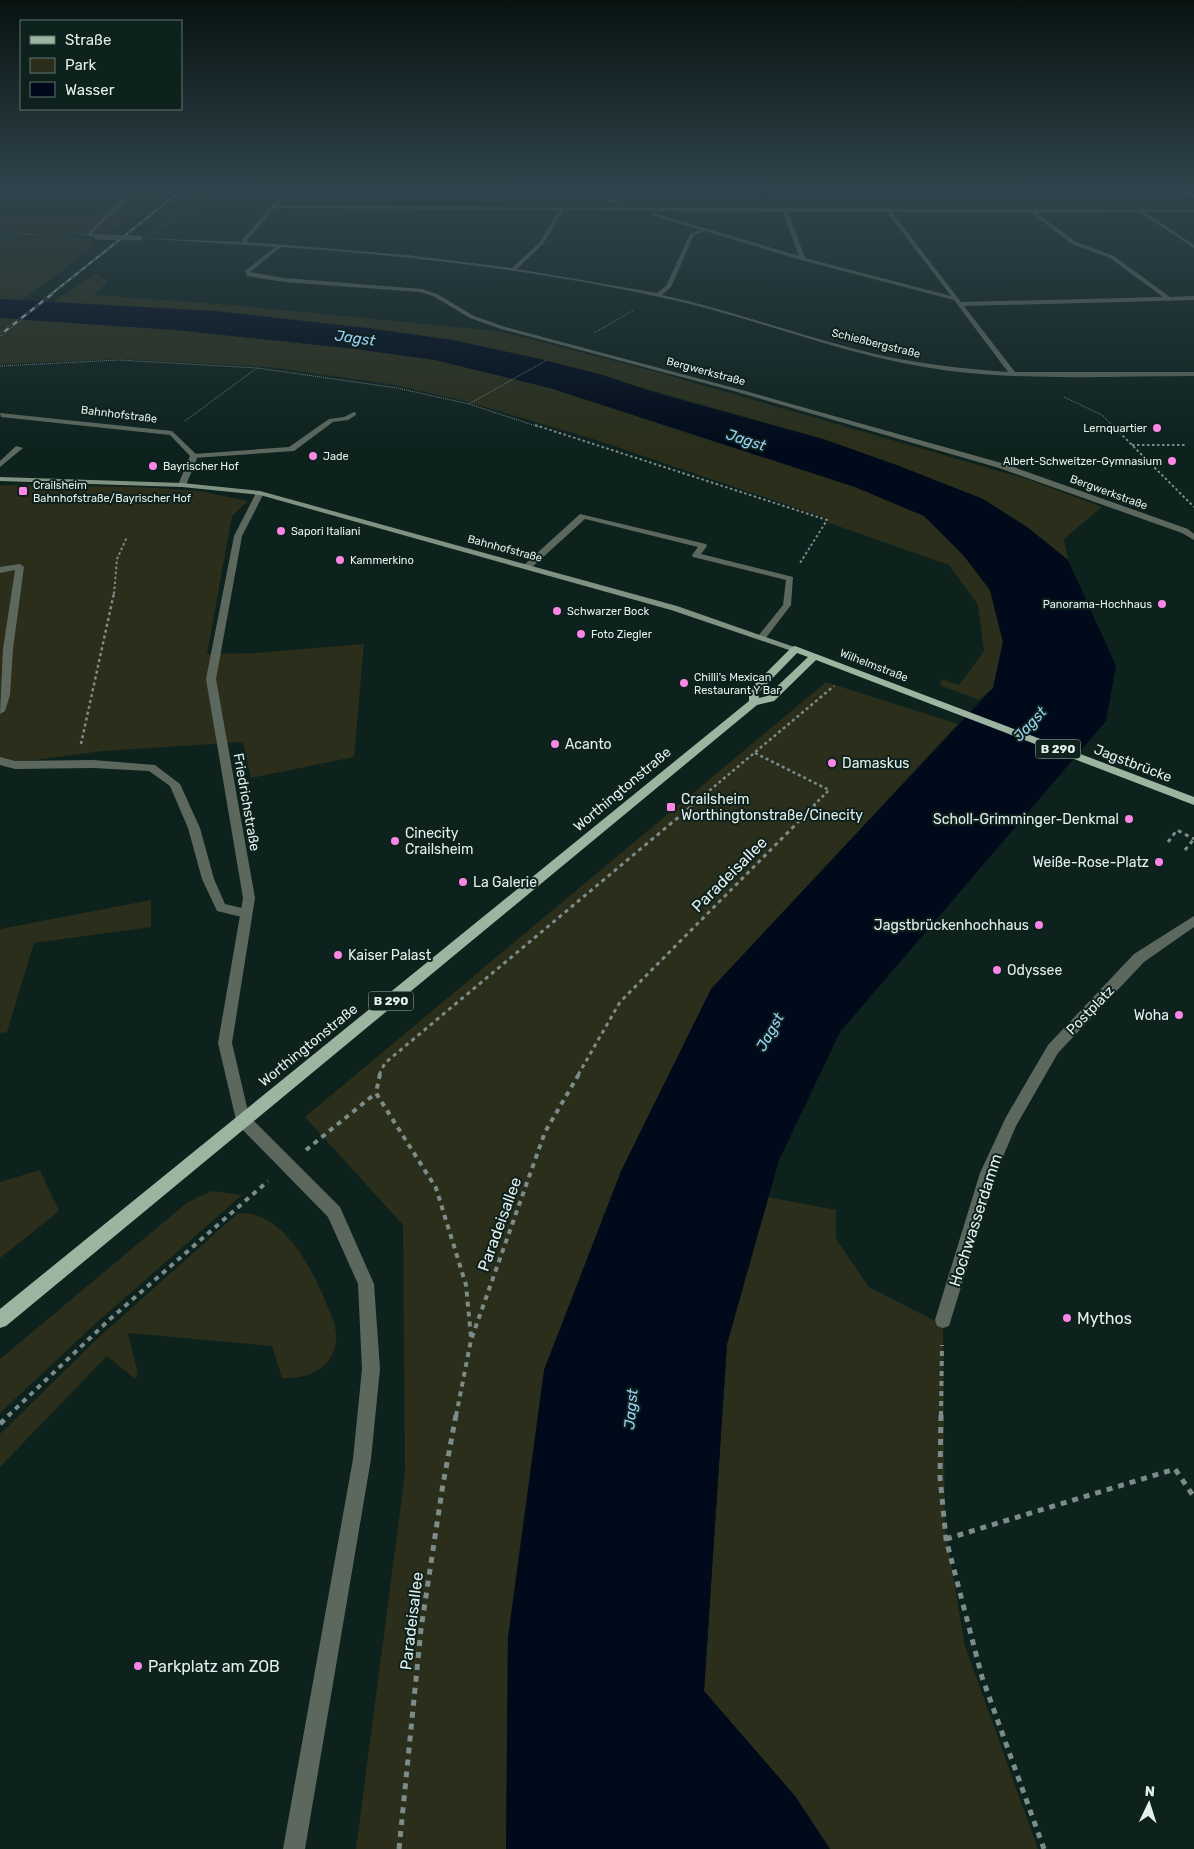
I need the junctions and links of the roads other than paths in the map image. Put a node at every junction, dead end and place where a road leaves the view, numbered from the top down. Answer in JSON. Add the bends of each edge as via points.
{"nodes":[{"id":1,"x":258,"y":276,"type":"edge"},
{"id":2,"x":547,"y":276,"type":"edge"},
{"id":3,"x":673,"y":276,"type":"edge"},
{"id":4,"x":866,"y":276,"type":"edge"},
{"id":5,"x":938,"y":276,"type":"edge"},
{"id":6,"x":1138,"y":276,"type":"edge"},
{"id":7,"x":658,"y":296,"type":"junction"},
{"id":8,"x":1168,"y":298,"type":"junction"},
{"id":9,"x":1194,"y":298,"type":"edge"},
{"id":10,"x":957,"y":301,"type":"junction"},
{"id":11,"x":1013,"y":374,"type":"junction"},
{"id":12,"x":1194,"y":374,"type":"edge"},
{"id":13,"x":354,"y":414,"type":"dead end"},
{"id":14,"x":1,"y":415,"type":"edge"},
{"id":15,"x":19,"y":448,"type":"dead end"},
{"id":16,"x":194,"y":456,"type":"junction"},
{"id":17,"x":0,"y":465,"type":"edge"},
{"id":18,"x":0,"y":479,"type":"edge"},
{"id":19,"x":182,"y":485,"type":"junction"},
{"id":20,"x":260,"y":493,"type":"junction"},
{"id":21,"x":1194,"y":538,"type":"edge"},
{"id":22,"x":527,"y":567,"type":"junction"},
{"id":23,"x":0,"y":570,"type":"edge"},
{"id":24,"x":762,"y":637,"type":"junction"},
{"id":25,"x":796,"y":649,"type":"junction"},
{"id":26,"x":815,"y":656,"type":"junction"},
{"id":27,"x":923,"y":697,"type":"joint"},
{"id":28,"x":754,"y":702,"type":"junction"},
{"id":29,"x":0,"y":711,"type":"edge"},
{"id":30,"x":0,"y":761,"type":"edge"},
{"id":31,"x":1194,"y":801,"type":"edge"},
{"id":32,"x":246,"y":913,"type":"junction"},
{"id":33,"x":1194,"y":922,"type":"edge"},
{"id":34,"x":243,"y":1120,"type":"junction"},
{"id":35,"x":1011,"y":1122,"type":"joint"},
{"id":36,"x":0,"y":1320,"type":"edge"},
{"id":37,"x":942,"y":1320,"type":"road end"},
{"id":38,"x":294,"y":1849,"type":"edge"}],
"edges":[{"from":1,"to":21,"type":"street","name":"Bergwerkstraße","via":[[429,292],[472,317],[503,328],[1002,466]]},
{"from":2,"to":7,"type":"street","name":"Schießbergstraße"},
{"from":3,"to":7,"type":"street","via":[[668,287]]},
{"from":4,"to":10,"type":"street"},
{"from":5,"to":10,"type":"street"},
{"from":6,"to":8,"type":"street"},
{"from":7,"to":11,"type":"street","name":"Schießbergstraße","via":[[722,310],[910,363]]},
{"from":8,"to":9,"type":"street"},
{"from":8,"to":10,"type":"street"},
{"from":10,"to":11,"type":"street"},
{"from":11,"to":12,"type":"street","name":"Schießbergstraße"},
{"from":13,"to":16,"type":"street","via":[[346,419],[331,420],[291,449]]},
{"from":14,"to":16,"type":"street","name":"Bahnhofstraße","via":[[172,434]]},
{"from":15,"to":17,"type":"street"},
{"from":16,"to":19,"type":"street"},
{"from":18,"to":19,"type":"main road","name":"Bahnhofstraße"},
{"from":19,"to":20,"type":"main road","name":"Bahnhofstraße"},
{"from":20,"to":22,"type":"main road","name":"Bahnhofstraße"},
{"from":20,"to":32,"type":"street","name":"Friedrichstraße","via":[[238,536],[211,679],[249,898]]},
{"from":22,"to":24,"type":"main road","name":"Bahnhofstraße","via":[[674,608]]},
{"from":22,"to":24,"type":"street","via":[[583,516],[703,546],[696,555],[790,579],[787,606]]},
{"from":23,"to":29,"type":"street","via":[[20,567],[5,695]]},
{"from":24,"to":25,"type":"main road","name":"Bahnhofstraße"},
{"from":25,"to":26,"type":"main road","name":"Bahnhofstraße"},
{"from":25,"to":28,"type":"main road","name":"Worthingtonstraße","number":"B 290","via":[[753,692]]},
{"from":26,"to":27,"type":"main road","name":"Wilhelmstraße","number":"B 290"},
{"from":26,"to":28,"type":"main road","name":"Worthingtonstraße","number":"B 290","via":[[770,699]]},
{"from":27,"to":31,"type":"main road","name":"Jagstbrücke","number":"B 290"},
{"from":28,"to":34,"type":"main road","name":"Worthingtonstraße","number":"B 290","via":[[538,882]]},
{"from":30,"to":32,"type":"street","via":[[151,768],[175,784],[194,828],[208,879],[221,908]]},
{"from":32,"to":34,"type":"street","name":"Friedrichstraße","via":[[225,1043]]},
{"from":33,"to":35,"type":"street","name":"Postplatz","via":[[1139,958],[1053,1049]]},
{"from":34,"to":36,"type":"main road","name":"Worthingtonstraße","number":"B 290"},
{"from":34,"to":38,"type":"street","via":[[334,1212],[366,1284],[371,1369],[362,1459]]},
{"from":35,"to":37,"type":"street","name":"Hochwasserdamm","via":[[988,1172]]}]}
